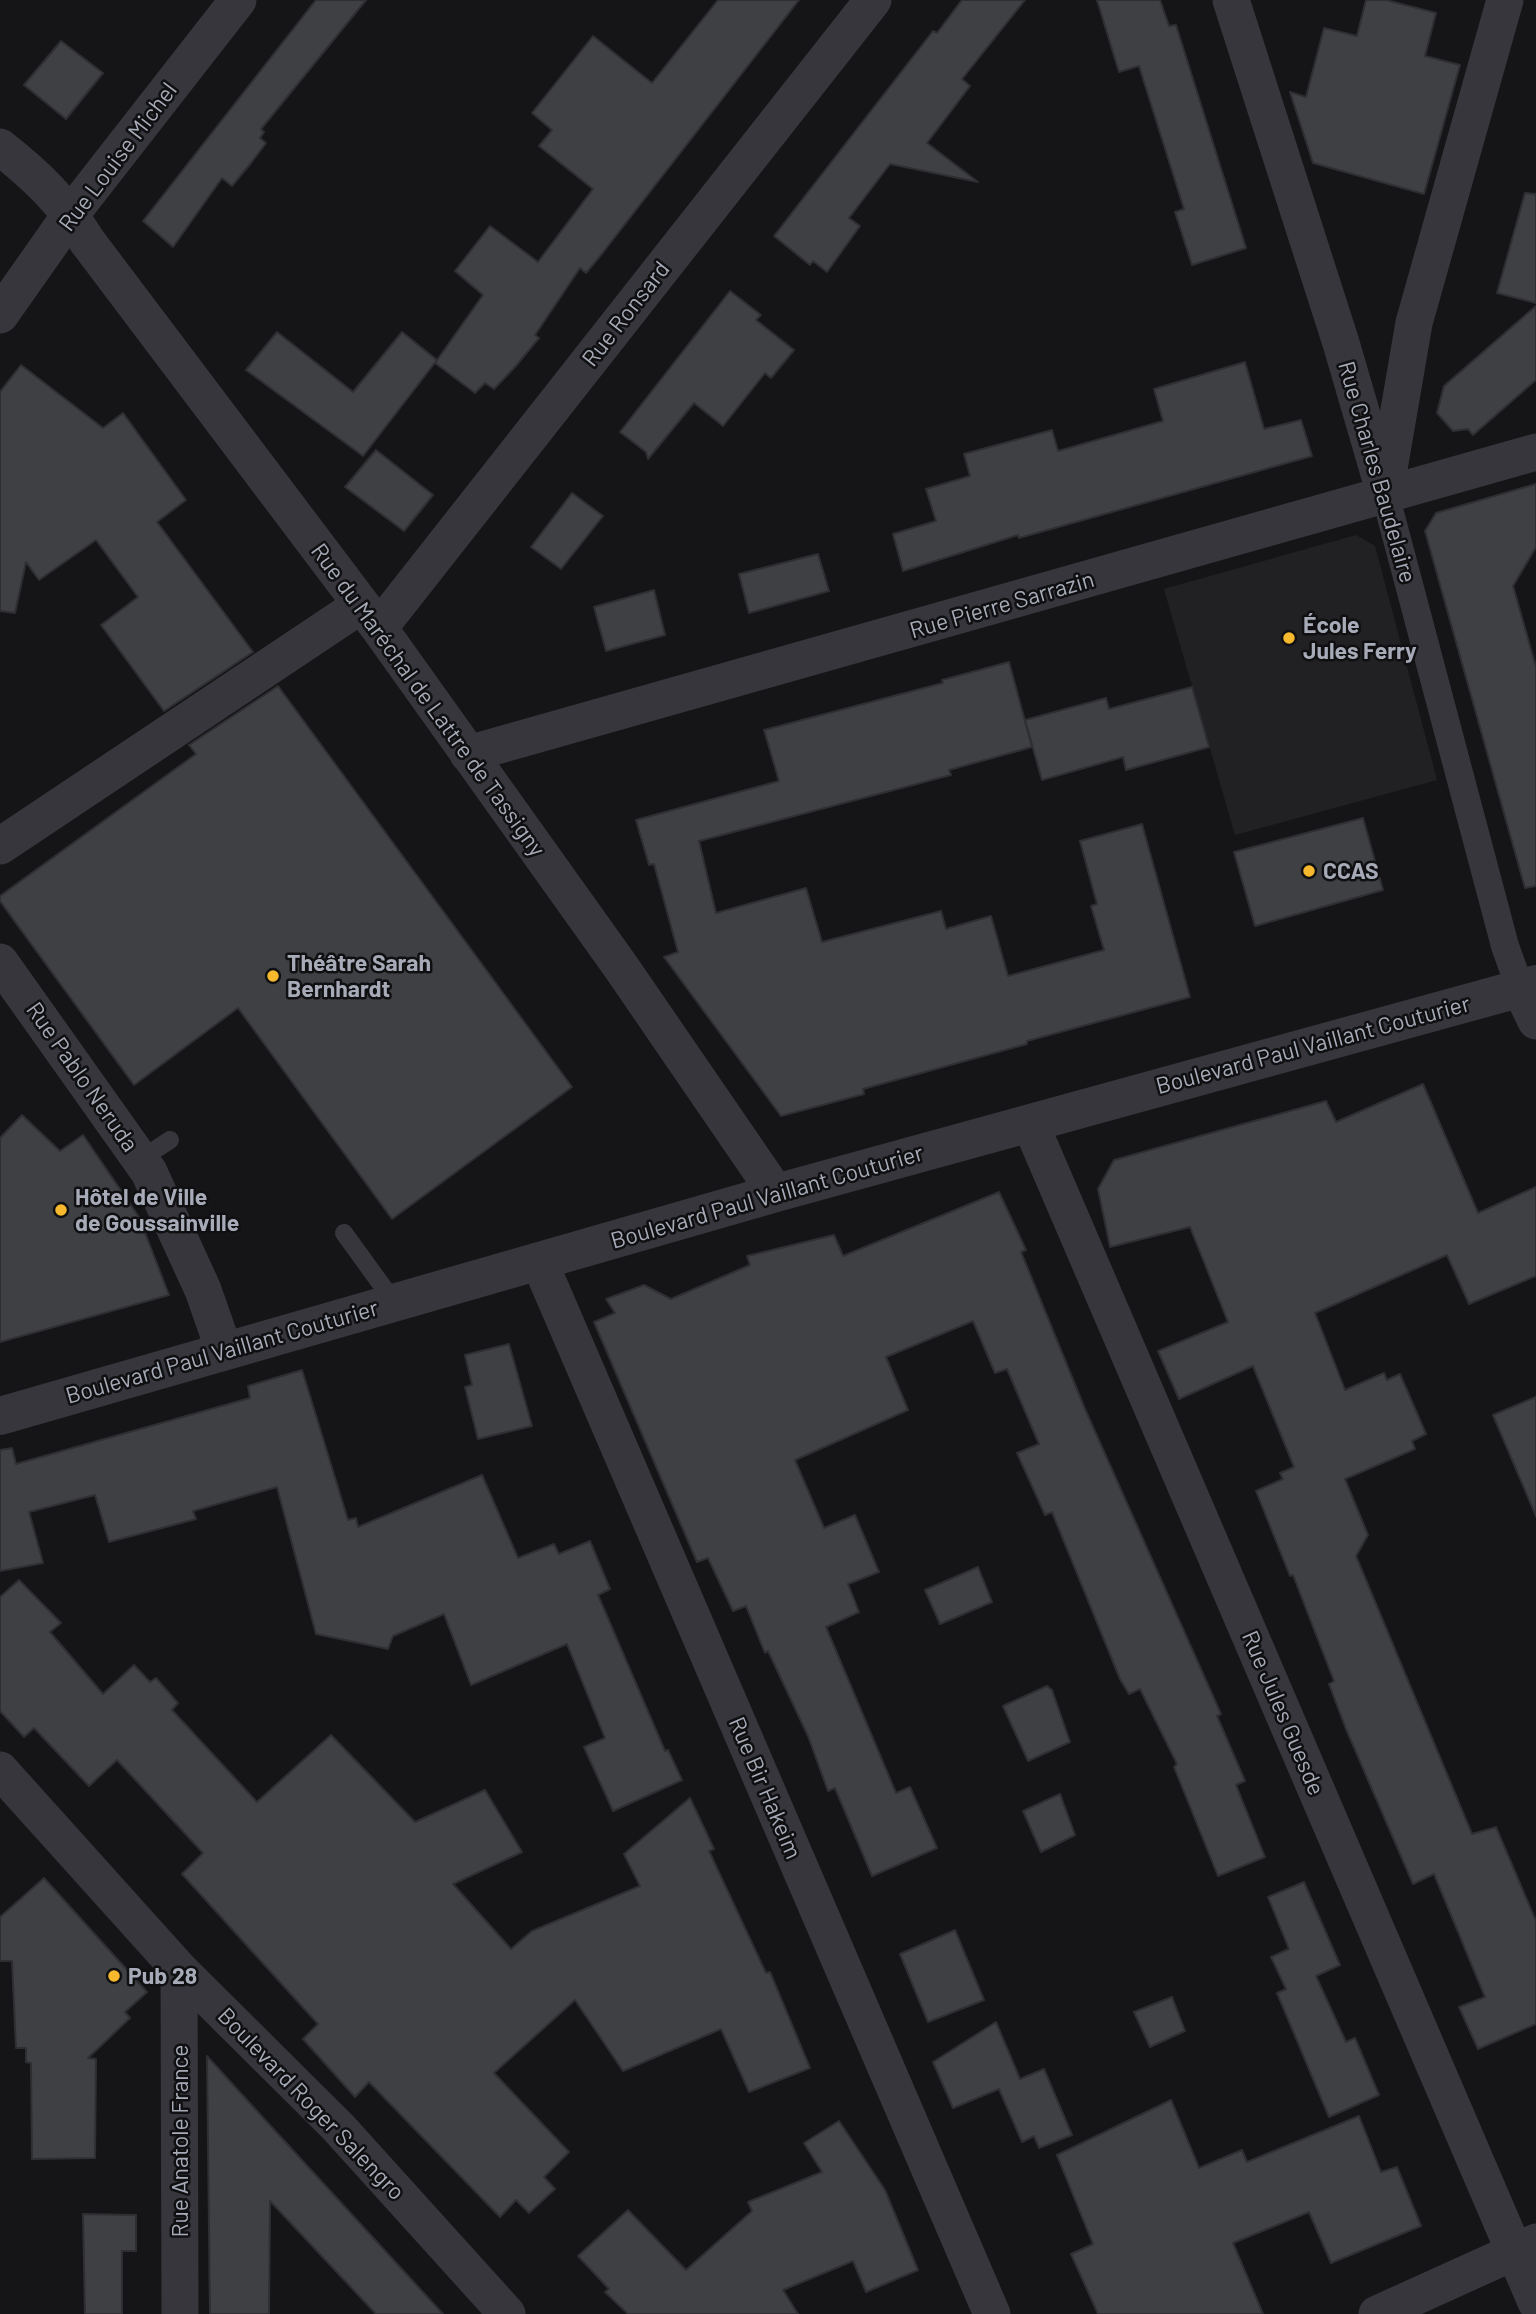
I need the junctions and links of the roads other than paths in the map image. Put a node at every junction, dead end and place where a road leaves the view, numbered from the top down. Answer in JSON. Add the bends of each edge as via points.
{"nodes":[{"id":1,"x":238,"y":0,"type":"edge"},
{"id":2,"x":873,"y":0,"type":"edge"},
{"id":3,"x":1231,"y":0,"type":"edge"},
{"id":4,"x":1505,"y":0,"type":"edge"},
{"id":5,"x":0,"y":147,"type":"edge"},
{"id":6,"x":71,"y":214,"type":"junction"},
{"id":7,"x":0,"y":314,"type":"edge"},
{"id":8,"x":1536,"y":453,"type":"edge"},
{"id":9,"x":1385,"y":494,"type":"junction"},
{"id":10,"x":370,"y":616,"type":"junction"},
{"id":11,"x":468,"y":754,"type":"junction"},
{"id":12,"x":0,"y":846,"type":"edge"},
{"id":13,"x":0,"y":962,"type":"edge"},
{"id":14,"x":1531,"y":998,"type":"edge"},
{"id":15,"x":1030,"y":1123,"type":"junction"},
{"id":16,"x":776,"y":1193,"type":"junction"},
{"id":17,"x":344,"y":1233,"type":"dead end"},
{"id":18,"x":539,"y":1261,"type":"junction"},
{"id":19,"x":394,"y":1302,"type":"junction"},
{"id":20,"x":224,"y":1350,"type":"junction"},
{"id":21,"x":0,"y":1416,"type":"edge"},
{"id":22,"x":0,"y":1770,"type":"edge"},
{"id":23,"x":179,"y":1969,"type":"junction"},
{"id":24,"x":1525,"y":2247,"type":"edge"},
{"id":25,"x":1536,"y":2302,"type":"edge"},
{"id":26,"x":180,"y":2314,"type":"edge"},
{"id":27,"x":507,"y":2314,"type":"edge"},
{"id":28,"x":992,"y":2314,"type":"edge"},
{"id":29,"x":1377,"y":2314,"type":"edge"}],
"edges":[{"from":1,"to":6,"type":"street","name":"Rue Louise Michel"},
{"from":2,"to":10,"type":"street","name":"Rue Ronsard"},
{"from":3,"to":9,"type":"street","name":"Rue Charles Baudelaire"},
{"from":4,"to":9,"type":"street","via":[[1414,323]]},
{"from":5,"to":6,"type":"street","name":"Rue du Maréchal de Lattre de Tassigny","via":[[42,180]]},
{"from":6,"to":7,"type":"street","name":"Rue Louise Michel"},
{"from":6,"to":10,"type":"street","name":"Rue du Maréchal de Lattre de Tassigny"},
{"from":8,"to":9,"type":"street","name":"Rue Pierre Sarrazin"},
{"from":9,"to":11,"type":"street","name":"Rue Pierre Sarrazin"},
{"from":9,"to":14,"type":"street","name":"Rue Charles Baudelaire","via":[[1505,946]]},
{"from":10,"to":11,"type":"street","name":"Rue du Maréchal de Lattre de Tassigny"},
{"from":10,"to":12,"type":"street","name":"Rue Ronsard"},
{"from":11,"to":16,"type":"street","name":"Rue du Maréchal de Lattre de Tassigny"},
{"from":13,"to":20,"type":"street","name":"Rue Pablo Neruda","via":[[155,1150]]},
{"from":14,"to":15,"type":"street","name":"Boulevard Paul Vaillant Couturier"},
{"from":15,"to":16,"type":"street","name":"Boulevard Paul Vaillant Couturier"},
{"from":15,"to":24,"type":"street","name":"Rue Jules Guesde"},
{"from":16,"to":18,"type":"street","name":"Boulevard Paul Vaillant Couturier"},
{"from":17,"to":19,"type":"lane"},
{"from":18,"to":19,"type":"street","name":"Boulevard Paul Vaillant Couturier"},
{"from":18,"to":28,"type":"street","name":"Rue Bir Hakeim"},
{"from":19,"to":20,"type":"street","name":"Boulevard Paul Vaillant Couturier"},
{"from":20,"to":21,"type":"street","name":"Boulevard Paul Vaillant Couturier"},
{"from":22,"to":23,"type":"street","name":"Boulevard Roger Salengro"},
{"from":23,"to":26,"type":"street","name":"Rue Anatole France"},
{"from":23,"to":27,"type":"street","name":"Boulevard Roger Salengro","via":[[338,2127]]},
{"from":24,"to":25,"type":"street","name":"Rue Jules Guesde"},
{"from":24,"to":29,"type":"street"}]}
